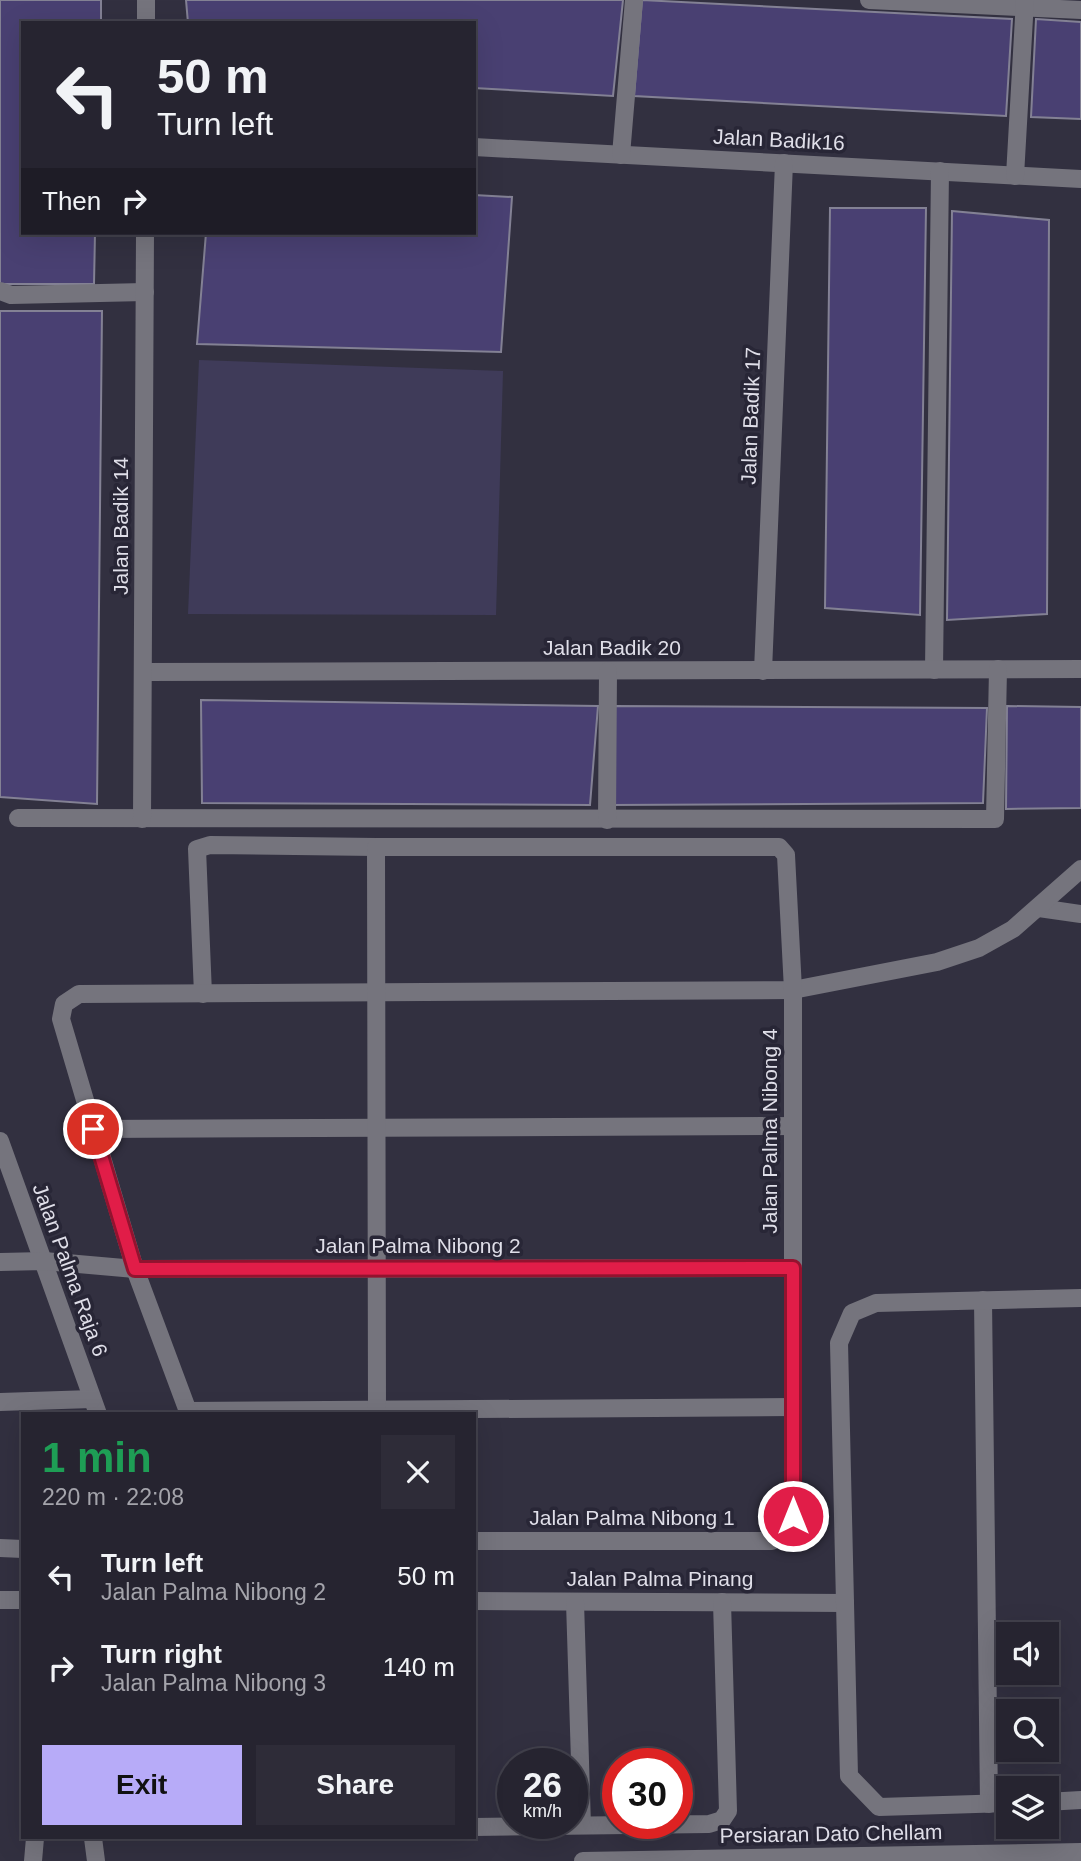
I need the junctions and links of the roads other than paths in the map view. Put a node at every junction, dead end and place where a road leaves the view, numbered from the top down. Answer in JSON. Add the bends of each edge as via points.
{"nodes":[{"id":1,"x":146,"y":0,"type":"edge"},
{"id":2,"x":634,"y":0,"type":"edge"},
{"id":3,"x":869,"y":0,"type":"edge"},
{"id":4,"x":1025,"y":4,"type":"edge"},
{"id":5,"x":1081,"y":10,"type":"edge"},
{"id":6,"x":146,"y":21,"type":"edge"},
{"id":7,"x":476,"y":147,"type":"edge"},
{"id":8,"x":621,"y":155,"type":"junction"},
{"id":9,"x":783,"y":163,"type":"junction"},
{"id":10,"x":940,"y":172,"type":"junction"},
{"id":11,"x":1015,"y":176,"type":"junction"},
{"id":12,"x":1081,"y":179,"type":"edge"},
{"id":13,"x":145,"y":235,"type":"edge"},
{"id":14,"x":0,"y":291,"type":"edge"},
{"id":15,"x":145,"y":292,"type":"junction"},
{"id":16,"x":998,"y":669,"type":"junction"},
{"id":17,"x":1081,"y":669,"type":"edge"},
{"id":18,"x":934,"y":670,"type":"junction"},
{"id":19,"x":608,"y":671,"type":"junction"},
{"id":20,"x":763,"y":671,"type":"junction"},
{"id":21,"x":143,"y":672,"type":"junction"},
{"id":22,"x":18,"y":818,"type":"dead end"},
{"id":23,"x":142,"y":819,"type":"junction"},
{"id":24,"x":607,"y":820,"type":"junction"},
{"id":25,"x":376,"y":848,"type":"junction"},
{"id":26,"x":1081,"y":869,"type":"edge"},
{"id":27,"x":1039,"y":908,"type":"junction"},
{"id":28,"x":1081,"y":914,"type":"edge"},
{"id":29,"x":793,"y":990,"type":"junction"},
{"id":30,"x":377,"y":992,"type":"junction"},
{"id":31,"x":203,"y":994,"type":"junction"},
{"id":32,"x":793,"y":1126,"type":"junction"},
{"id":33,"x":376,"y":1128,"type":"junction"},
{"id":34,"x":93,"y":1129,"type":"junction"},
{"id":35,"x":0,"y":1141,"type":"edge"},
{"id":36,"x":44,"y":1261,"type":"junction"},
{"id":37,"x":0,"y":1262,"type":"edge"},
{"id":38,"x":793,"y":1268,"type":"junction"},
{"id":39,"x":135,"y":1269,"type":"junction"},
{"id":40,"x":377,"y":1269,"type":"junction"},
{"id":41,"x":1081,"y":1298,"type":"edge"},
{"id":42,"x":983,"y":1300,"type":"junction"},
{"id":43,"x":0,"y":1402,"type":"edge"},
{"id":44,"x":95,"y":1407,"type":"edge"},
{"id":45,"x":792,"y":1407,"type":"junction"},
{"id":46,"x":189,"y":1412,"type":"edge"},
{"id":47,"x":377,"y":1412,"type":"edge"},
{"id":48,"x":788,"y":1532,"type":"joint"},
{"id":49,"x":476,"y":1541,"type":"edge"},
{"id":50,"x":0,"y":1548,"type":"edge"},
{"id":51,"x":21,"y":1549,"type":"edge"},
{"id":52,"x":0,"y":1600,"type":"edge"},
{"id":53,"x":21,"y":1600,"type":"edge"},
{"id":54,"x":476,"y":1601,"type":"edge"},
{"id":55,"x":575,"y":1602,"type":"junction"},
{"id":56,"x":722,"y":1602,"type":"junction"},
{"id":57,"x":845,"y":1603,"type":"junction"},
{"id":58,"x":580,"y":1748,"type":"edge"},
{"id":59,"x":1081,"y":1800,"type":"edge"},
{"id":60,"x":1059,"y":1801,"type":"edge"},
{"id":61,"x":989,"y":1804,"type":"junction"},
{"id":62,"x":996,"y":1804,"type":"edge"},
{"id":63,"x":588,"y":1825,"type":"edge"},
{"id":64,"x":476,"y":1827,"type":"edge"},
{"id":65,"x":497,"y":1827,"type":"edge"},
{"id":66,"x":35,"y":1839,"type":"edge"},
{"id":67,"x":93,"y":1839,"type":"edge"},
{"id":68,"x":1081,"y":1852,"type":"edge"},
{"id":69,"x":33,"y":1861,"type":"edge"},
{"id":70,"x":96,"y":1861,"type":"edge"},
{"id":71,"x":583,"y":1861,"type":"edge"}],
"edges":[{"from":1,"to":6,"type":"street"},
{"from":2,"to":8,"type":"street"},
{"from":3,"to":4,"type":"street"},
{"from":4,"to":5,"type":"street"},
{"from":4,"to":11,"type":"street"},
{"from":7,"to":8,"type":"street","name":"Jalan Badik16"},
{"from":8,"to":9,"type":"street","name":"Jalan Badik16"},
{"from":9,"to":10,"type":"street","name":"Jalan Badik16"},
{"from":9,"to":20,"type":"street","name":"Jalan Badik 17"},
{"from":10,"to":11,"type":"street","name":"Jalan Badik16"},
{"from":10,"to":18,"type":"street"},
{"from":11,"to":12,"type":"street","name":"Jalan Badik16"},
{"from":13,"to":15,"type":"street","name":"Jalan Badik 14"},
{"from":14,"to":15,"type":"street","via":[[11,295]]},
{"from":15,"to":21,"type":"street","name":"Jalan Badik 14"},
{"from":16,"to":17,"type":"street","name":"Jalan Badik 20"},
{"from":16,"to":18,"type":"street","name":"Jalan Badik 20"},
{"from":16,"to":24,"type":"street","via":[[995,819]]},
{"from":18,"to":20,"type":"street","name":"Jalan Badik 20"},
{"from":19,"to":20,"type":"street","name":"Jalan Badik 20"},
{"from":19,"to":21,"type":"street","name":"Jalan Badik 20"},
{"from":19,"to":24,"type":"street"},
{"from":21,"to":23,"type":"street","name":"Jalan Badik 14"},
{"from":22,"to":23,"type":"street"},
{"from":23,"to":24,"type":"street"},
{"from":25,"to":29,"type":"street","name":"Jalan Palma Nibong 4","via":[[779,847],[786,855]]},
{"from":25,"to":30,"type":"street"},
{"from":25,"to":31,"type":"street","via":[[210,845],[197,849]]},
{"from":26,"to":27,"type":"street"},
{"from":27,"to":28,"type":"street"},
{"from":27,"to":29,"type":"street","via":[[979,948],[937,962]]},
{"from":29,"to":30,"type":"street"},
{"from":29,"to":32,"type":"street","name":"Jalan Palma Nibong 4"},
{"from":30,"to":31,"type":"street"},
{"from":30,"to":33,"type":"street"},
{"from":31,"to":34,"type":"street","via":[[79,994],[64,1004],[61,1019]]},
{"from":32,"to":33,"type":"street"},
{"from":32,"to":38,"type":"street","name":"Jalan Palma Nibong 4"},
{"from":33,"to":34,"type":"street"},
{"from":33,"to":40,"type":"street"},
{"from":34,"to":39,"type":"street"},
{"from":35,"to":36,"type":"street","name":"Jalan Palma Raja 6"},
{"from":36,"to":37,"type":"street","name":"Jalan Palma Nibong 2"},
{"from":36,"to":39,"type":"street","name":"Jalan Palma Nibong 2"},
{"from":36,"to":44,"type":"street","name":"Jalan Palma Raja 6"},
{"from":38,"to":40,"type":"street","name":"Jalan Palma Nibong 2"},
{"from":38,"to":45,"type":"street","name":"Jalan Palma Nibong 4"},
{"from":39,"to":40,"type":"street","name":"Jalan Palma Nibong 2"},
{"from":39,"to":46,"type":"street"},
{"from":40,"to":47,"type":"street"},
{"from":41,"to":42,"type":"street"},
{"from":42,"to":57,"type":"street","via":[[876,1303],[852,1313],[839,1343]]},
{"from":42,"to":61,"type":"street"},
{"from":43,"to":44,"type":"street"},
{"from":45,"to":47,"type":"street"},
{"from":45,"to":48,"type":"street","name":"Jalan Palma Nibong 4","via":[[793,1516]]},
{"from":46,"to":47,"type":"street"},
{"from":48,"to":49,"type":"street","name":"Jalan Palma Nibong 1","via":[[772,1541]]},
{"from":50,"to":51,"type":"street"},
{"from":52,"to":53,"type":"street"},
{"from":54,"to":55,"type":"street","name":"Jalan Palma Pinang"},
{"from":55,"to":56,"type":"street","name":"Jalan Palma Pinang"},
{"from":55,"to":58,"type":"street"},
{"from":56,"to":57,"type":"street","name":"Jalan Palma Pinang"},
{"from":56,"to":63,"type":"street","via":[[728,1811],[722,1820],[709,1824]]},
{"from":57,"to":61,"type":"street","via":[[849,1776],[879,1807]]},
{"from":59,"to":60,"type":"street"},
{"from":61,"to":62,"type":"street"},
{"from":64,"to":65,"type":"street"},
{"from":66,"to":69,"type":"street"},
{"from":67,"to":70,"type":"street"},
{"from":68,"to":71,"type":"street","name":"Persiaran Dato Chellam"}]}
